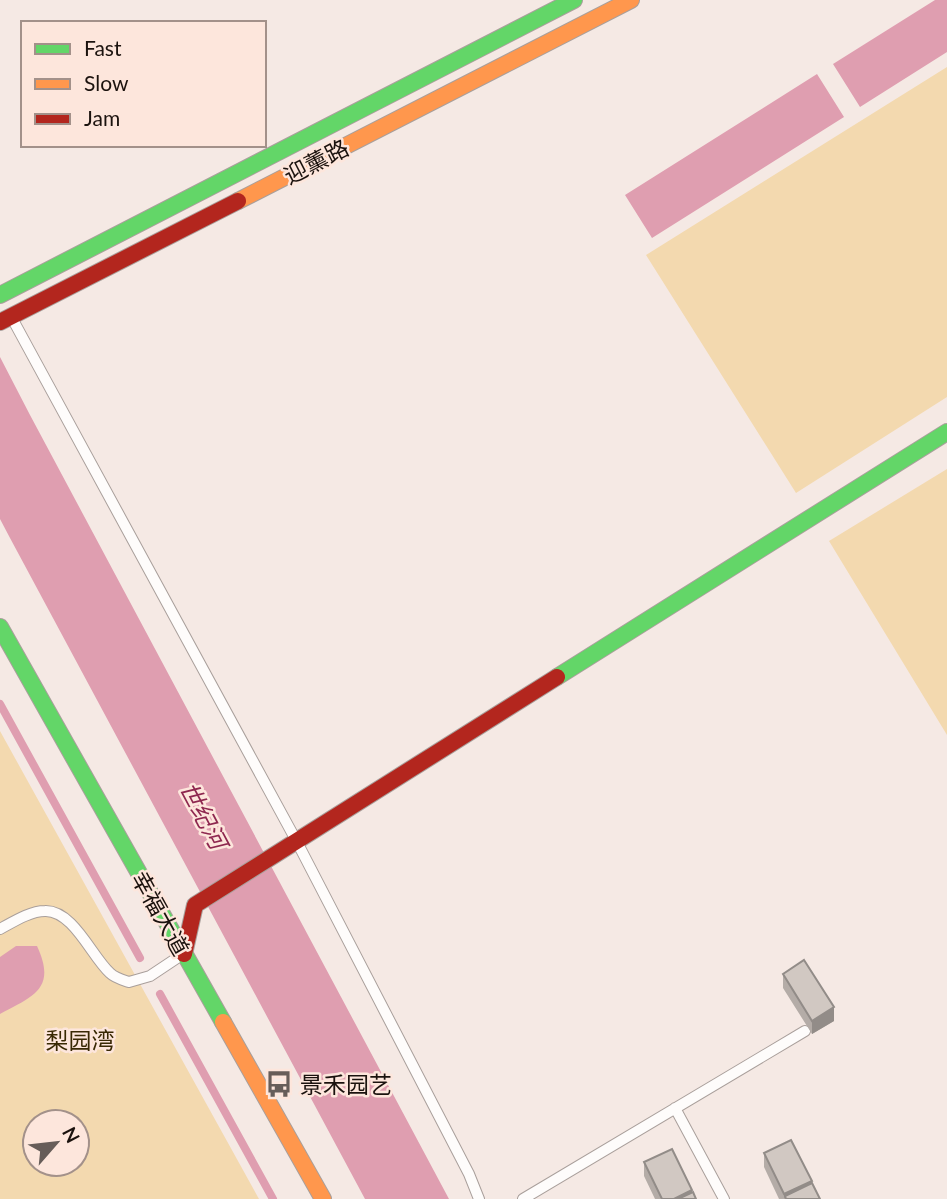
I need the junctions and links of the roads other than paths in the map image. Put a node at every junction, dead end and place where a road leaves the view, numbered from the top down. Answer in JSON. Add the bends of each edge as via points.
{"nodes":[{"id":1,"x":574,"y":0,"type":"edge"},
{"id":2,"x":631,"y":0,"type":"edge"},
{"id":3,"x":0,"y":296,"type":"edge"},
{"id":4,"x":5,"y":319,"type":"edge"},
{"id":5,"x":947,"y":432,"type":"edge"},
{"id":6,"x":0,"y":627,"type":"edge"},
{"id":7,"x":291,"y":846,"type":"junction"},
{"id":8,"x":0,"y":929,"type":"edge"},
{"id":9,"x":184,"y":954,"type":"junction"},
{"id":10,"x":805,"y":1031,"type":"dead end"},
{"id":11,"x":676,"y":1108,"type":"junction"},
{"id":12,"x":323,"y":1199,"type":"edge"},
{"id":13,"x":479,"y":1199,"type":"edge"},
{"id":14,"x":523,"y":1199,"type":"edge"},
{"id":15,"x":724,"y":1199,"type":"edge"}],
"edges":[{"from":1,"to":3,"type":"street","name":"迎薰路"},
{"from":2,"to":4,"type":"street","name":"迎薰路"},
{"from":3,"to":4,"type":"lane"},
{"from":4,"to":7,"type":"lane","via":[[44,382]]},
{"from":5,"to":7,"type":"street"},
{"from":6,"to":9,"type":"street","name":"幸福大道"},
{"from":7,"to":9,"type":"street","via":[[195,905]]},
{"from":7,"to":13,"type":"lane"},
{"from":8,"to":9,"type":"lane","via":[[45,911],[56,913],[83,937],[111,974],[129,982],[150,976]]},
{"from":9,"to":12,"type":"street","name":"幸福大道"},
{"from":10,"to":11,"type":"lane"},
{"from":11,"to":14,"type":"lane"},
{"from":11,"to":15,"type":"lane"}]}
